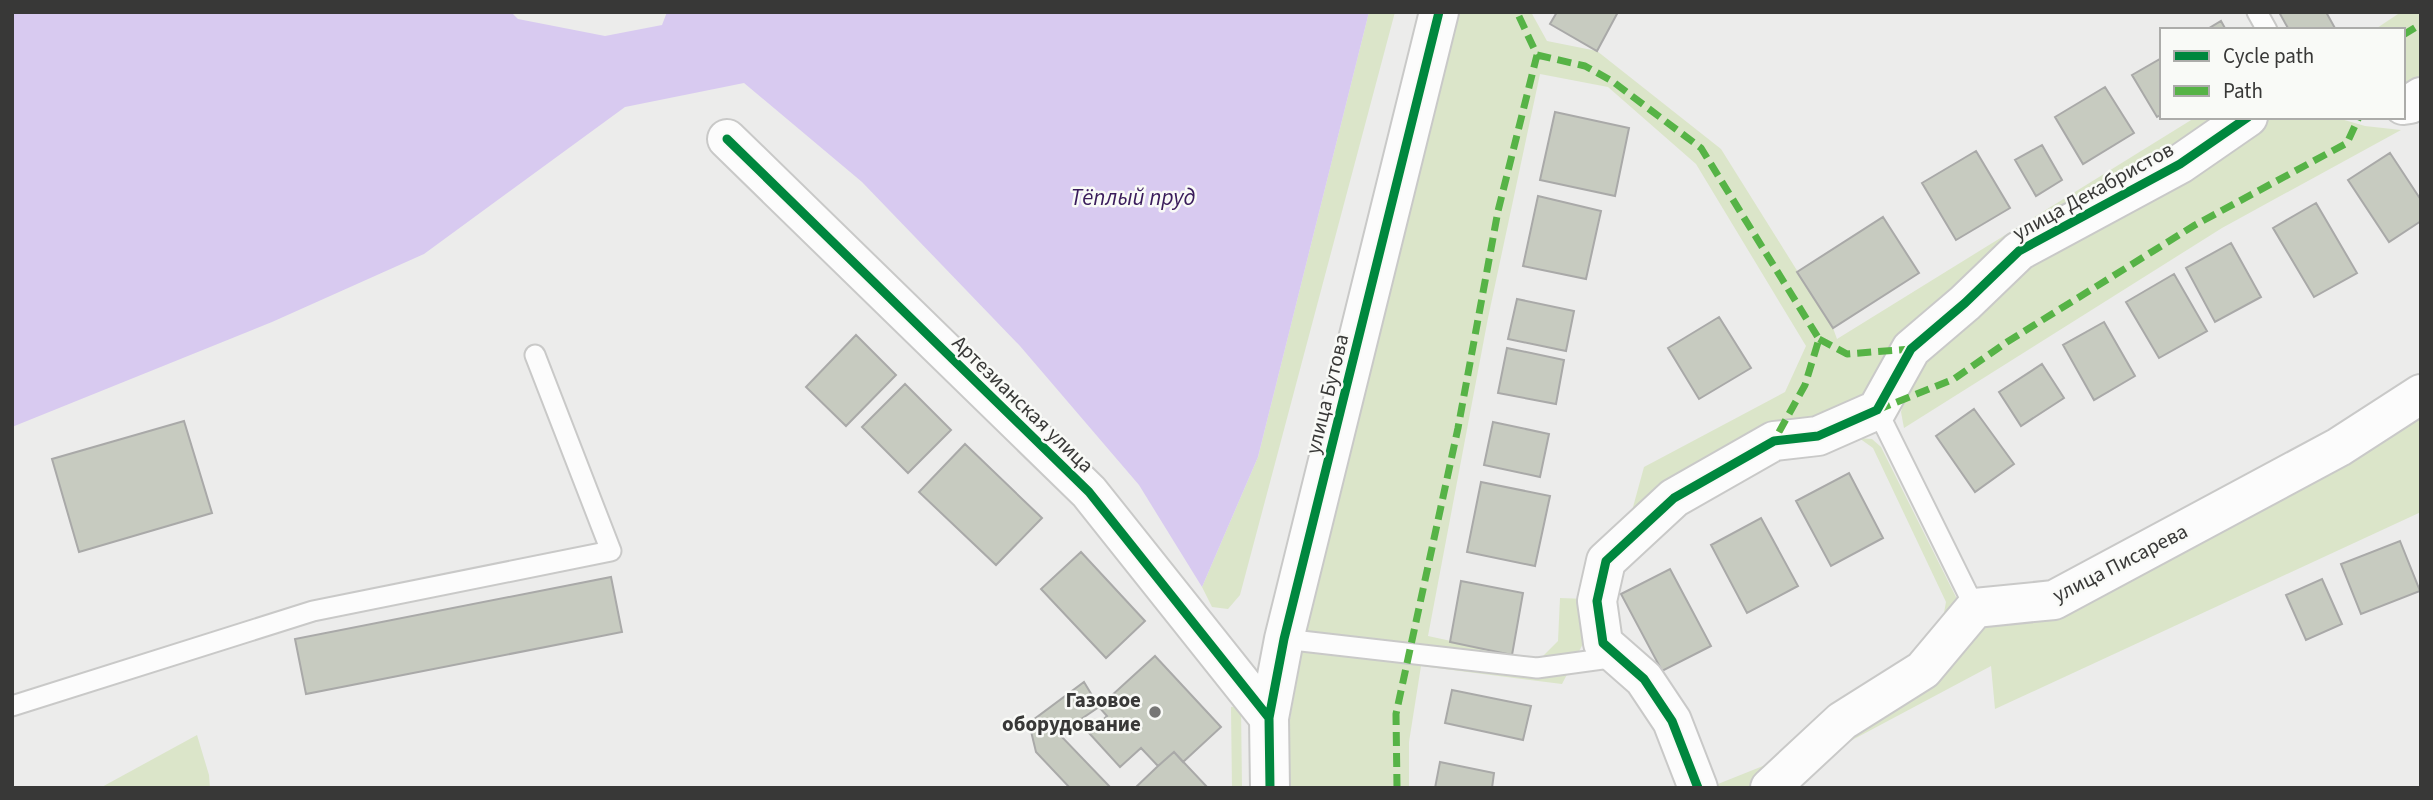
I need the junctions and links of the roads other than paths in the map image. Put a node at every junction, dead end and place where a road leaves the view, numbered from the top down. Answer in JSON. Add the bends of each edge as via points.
{"nodes":[{"id":1,"x":1439,"y":12,"type":"edge"},
{"id":2,"x":2258,"y":12,"type":"edge"},
{"id":3,"x":2266,"y":28,"type":"edge"},
{"id":4,"x":2245,"y":119,"type":"edge"},
{"id":5,"x":727,"y":139,"type":"dead end"},
{"id":6,"x":535,"y":355,"type":"dead end"},
{"id":7,"x":2421,"y":394,"type":"edge"},
{"id":8,"x":1877,"y":410,"type":"junction"},
{"id":9,"x":1975,"y":608,"type":"junction"},
{"id":10,"x":1284,"y":639,"type":"junction"},
{"id":11,"x":1618,"y":657,"type":"junction"},
{"id":12,"x":12,"y":706,"type":"edge"},
{"id":13,"x":1269,"y":718,"type":"junction"},
{"id":14,"x":1270,"y":788,"type":"edge"},
{"id":15,"x":1698,"y":788,"type":"edge"},
{"id":16,"x":1770,"y":788,"type":"edge"}],
"edges":[{"from":1,"to":10,"type":"street","name":"улица Бутова"},
{"from":2,"to":3,"type":"lane"},
{"from":4,"to":8,"type":"street","name":"улица Декабристов","via":[[2180,164],[2019,251],[1911,349]]},
{"from":5,"to":13,"type":"street","name":"Артезианская улица","via":[[1089,492]]},
{"from":6,"to":12,"type":"lane","via":[[611,551],[313,611]]},
{"from":7,"to":9,"type":"street","name":"улица Писарева","via":[[2339,447],[2054,600]]},
{"from":8,"to":9,"type":"lane"},
{"from":8,"to":11,"type":"street","via":[[1818,436],[1774,441],[1674,498],[1606,561],[1597,601],[1603,643]]},
{"from":9,"to":16,"type":"street","via":[[1923,670],[1842,721]]},
{"from":10,"to":11,"type":"lane","via":[[1537,668]]},
{"from":10,"to":13,"type":"street","name":"улица Бутова"},
{"from":11,"to":15,"type":"street","via":[[1644,679],[1672,721]]},
{"from":13,"to":14,"type":"street","name":"улица Бутова"}]}
